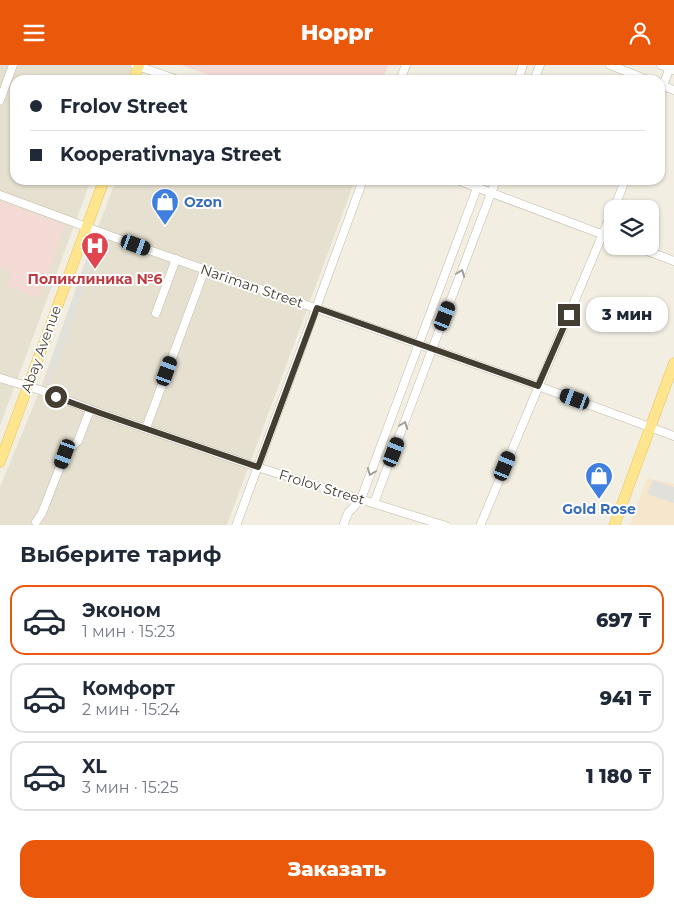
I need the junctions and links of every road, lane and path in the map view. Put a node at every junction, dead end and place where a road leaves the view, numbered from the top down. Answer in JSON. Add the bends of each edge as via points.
{"nodes":[{"id":1,"x":13,"y":65,"type":"edge"},
{"id":2,"x":610,"y":65,"type":"edge"},
{"id":3,"x":661,"y":65,"type":"edge"},
{"id":4,"x":141,"y":66,"type":"edge"},
{"id":5,"x":672,"y":68,"type":"edge"},
{"id":6,"x":165,"y":75,"type":"edge"},
{"id":7,"x":635,"y":75,"type":"edge"},
{"id":8,"x":665,"y":81,"type":"edge"},
{"id":9,"x":0,"y":100,"type":"edge"},
{"id":10,"x":96,"y":185,"type":"edge"},
{"id":11,"x":102,"y":185,"type":"edge"},
{"id":12,"x":361,"y":185,"type":"edge"},
{"id":13,"x":479,"y":185,"type":"edge"},
{"id":14,"x":480,"y":185,"type":"edge"},
{"id":15,"x":494,"y":185,"type":"edge"},
{"id":16,"x":623,"y":185,"type":"edge"},
{"id":17,"x":491,"y":193,"type":"junction"},
{"id":18,"x":0,"y":195,"type":"edge"},
{"id":19,"x":617,"y":200,"type":"edge"},
{"id":20,"x":83,"y":227,"type":"junction"},
{"id":21,"x":604,"y":235,"type":"joint"},
{"id":22,"x":658,"y":255,"type":"edge"},
{"id":23,"x":176,"y":259,"type":"junction"},
{"id":24,"x":674,"y":261,"type":"edge"},
{"id":25,"x":205,"y":269,"type":"junction"},
{"id":26,"x":317,"y":308,"type":"junction"},
{"id":27,"x":156,"y":313,"type":"dead end"},
{"id":28,"x":419,"y":344,"type":"junction"},
{"id":29,"x":432,"y":349,"type":"junction"},
{"id":30,"x":674,"y":363,"type":"edge"},
{"id":31,"x":0,"y":378,"type":"edge"},
{"id":32,"x":24,"y":386,"type":"junction"},
{"id":33,"x":538,"y":386,"type":"junction"},
{"id":34,"x":90,"y":409,"type":"junction"},
{"id":35,"x":649,"y":426,"type":"junction"},
{"id":36,"x":146,"y":428,"type":"junction"},
{"id":37,"x":674,"y":436,"type":"edge"},
{"id":38,"x":0,"y":443,"type":"edge"},
{"id":39,"x":0,"y":462,"type":"edge"},
{"id":40,"x":258,"y":467,"type":"junction"},
{"id":41,"x":361,"y":499,"type":"junction"},
{"id":42,"x":374,"y":503,"type":"junction"},
{"id":43,"x":36,"y":521,"type":"dead end"},
{"id":44,"x":236,"y":525,"type":"edge"},
{"id":45,"x":343,"y":525,"type":"edge"},
{"id":46,"x":446,"y":525,"type":"edge"},
{"id":47,"x":480,"y":525,"type":"edge"},
{"id":48,"x":614,"y":525,"type":"edge"}],
"edges":[{"from":1,"to":9,"type":"street"},
{"from":2,"to":7,"type":"street"},
{"from":3,"to":5,"type":"street"},
{"from":4,"to":6,"type":"street"},
{"from":5,"to":8,"type":"street"},
{"from":10,"to":20,"type":"main road","name":"Abay Avenue"},
{"from":11,"to":20,"type":"main road","name":"Abay Avenue"},
{"from":12,"to":26,"type":"street"},
{"from":13,"to":28,"type":"street"},
{"from":14,"to":17,"type":"street"},
{"from":15,"to":17,"type":"street"},
{"from":16,"to":19,"type":"street"},
{"from":17,"to":21,"type":"street"},
{"from":29,"to":17,"type":"street","one_way":true},
{"from":18,"to":20,"type":"street","name":"Nariman Street"},
{"from":20,"to":23,"type":"street","name":"Nariman Street"},
{"from":20,"to":32,"type":"main road","name":"Abay Avenue"},
{"from":21,"to":33,"type":"street"},
{"from":22,"to":24,"type":"street"},
{"from":23,"to":25,"type":"street","name":"Nariman Street"},
{"from":23,"to":27,"type":"street"},
{"from":25,"to":26,"type":"street","name":"Nariman Street"},
{"from":25,"to":36,"type":"street"},
{"from":26,"to":28,"type":"street","name":"Nariman Street"},
{"from":26,"to":40,"type":"street"},
{"from":28,"to":29,"type":"street","name":"Nariman Street"},
{"from":28,"to":41,"type":"street","one_way":true},
{"from":29,"to":33,"type":"street","name":"Nariman Street"},
{"from":42,"to":29,"type":"street","one_way":true},
{"from":30,"to":35,"type":"main road"},
{"from":31,"to":32,"type":"street","name":"Frolov Street"},
{"from":32,"to":34,"type":"street","name":"Frolov Street"},
{"from":32,"to":38,"type":"main road","name":"Abay Avenue"},
{"from":32,"to":39,"type":"main road","name":"Abay Avenue"},
{"from":33,"to":35,"type":"street","name":"Nariman Street"},
{"from":33,"to":47,"type":"street"},
{"from":34,"to":36,"type":"street","name":"Frolov Street"},
{"from":34,"to":43,"type":"street","via":[[78,441],[65,454]]},
{"from":35,"to":37,"type":"street","name":"Nariman Street"},
{"from":35,"to":48,"type":"main road"},
{"from":36,"to":40,"type":"street","name":"Frolov Street"},
{"from":40,"to":41,"type":"street","name":"Frolov Street"},
{"from":40,"to":44,"type":"street"},
{"from":41,"to":42,"type":"street","name":"Frolov Street"},
{"from":41,"to":45,"type":"street","via":[[348,513]]},
{"from":42,"to":46,"type":"street","name":"Frolov Street"}]}
